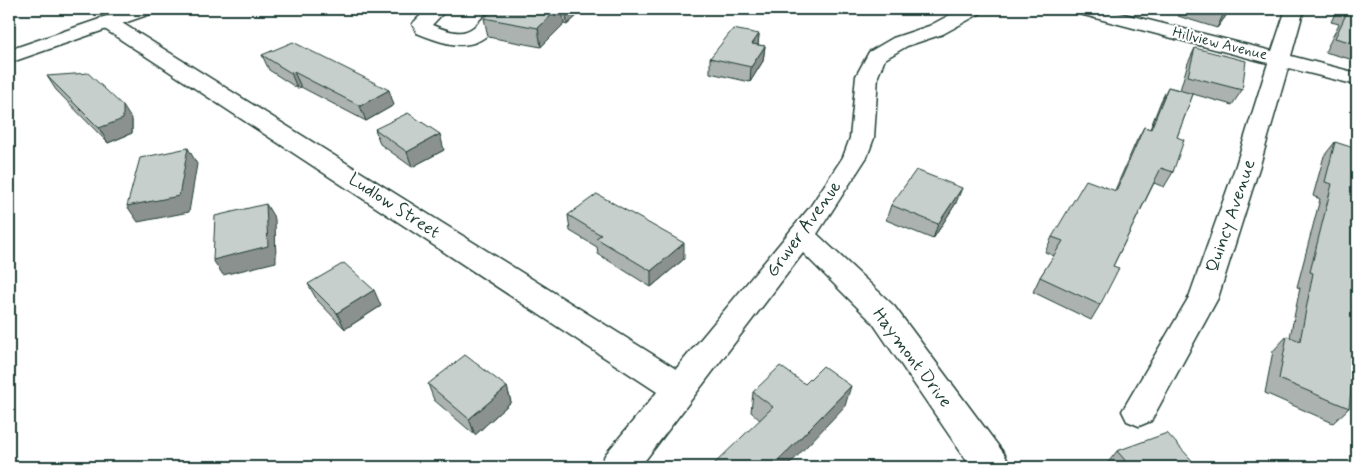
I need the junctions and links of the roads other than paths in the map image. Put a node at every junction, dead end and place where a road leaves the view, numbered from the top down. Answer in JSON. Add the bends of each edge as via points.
{"nodes":[{"id":1,"x":146,"y":9,"type":"edge"},
{"id":2,"x":438,"y":9,"type":"edge"},
{"id":3,"x":501,"y":9,"type":"edge"},
{"id":4,"x":974,"y":9,"type":"edge"},
{"id":5,"x":1083,"y":9,"type":"edge"},
{"id":6,"x":1295,"y":9,"type":"edge"},
{"id":7,"x":107,"y":22,"type":"junction"},
{"id":8,"x":9,"y":58,"type":"edge"},
{"id":9,"x":1281,"y":59,"type":"junction"},
{"id":10,"x":1357,"y":80,"type":"edge"},
{"id":11,"x":802,"y":235,"type":"junction"},
{"id":12,"x":680,"y":390,"type":"junction"},
{"id":13,"x":1139,"y":411,"type":"dead end"},
{"id":14,"x":618,"y":467,"type":"edge"},
{"id":15,"x":992,"y":467,"type":"edge"}],
"edges":[{"from":1,"to":7,"type":"street"},
{"from":2,"to":3,"type":"street","via":[[422,24],[424,29],[458,38],[479,35]]},
{"from":4,"to":11,"type":"street","name":"Gruver Avenue","via":[[936,30],[900,42],[876,56],[867,76],[862,138],[855,157],[820,213]]},
{"from":5,"to":9,"type":"street","name":"Hillview Avenue"},
{"from":6,"to":9,"type":"street","name":"Quincy Avenue"},
{"from":7,"to":8,"type":"street"},
{"from":7,"to":12,"type":"street","name":"Ludlow Street"},
{"from":9,"to":10,"type":"street","name":"Hillview Avenue"},
{"from":9,"to":13,"type":"street","name":"Quincy Avenue","via":[[1203,298]]},
{"from":11,"to":12,"type":"street","name":"Gruver Avenue"},
{"from":11,"to":15,"type":"street","name":"Haymont Drive","via":[[883,314]]},
{"from":12,"to":14,"type":"street","name":"Gruver Avenue"}]}
